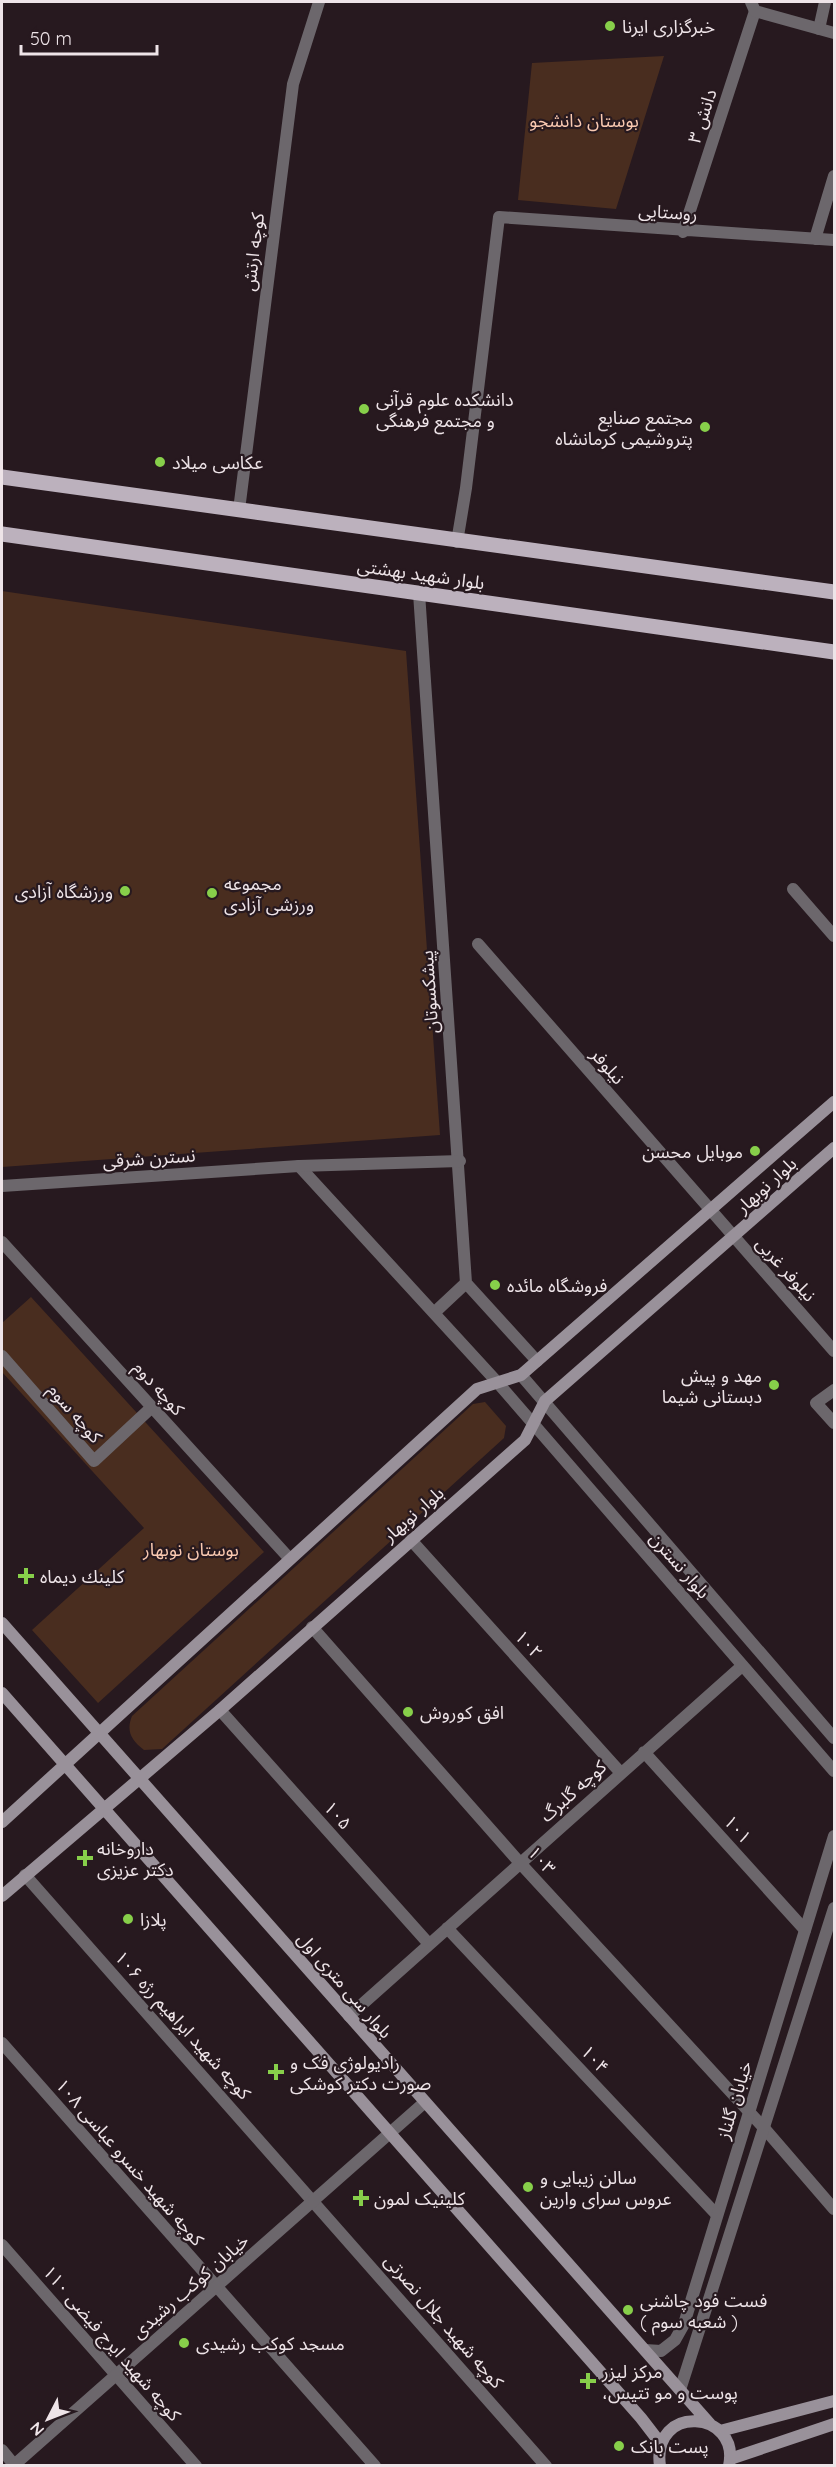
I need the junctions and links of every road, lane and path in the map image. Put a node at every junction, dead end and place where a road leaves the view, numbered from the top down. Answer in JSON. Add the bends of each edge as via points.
{"nodes":[{"id":1,"x":319,"y":2,"type":"edge"},
{"id":2,"x":825,"y":2,"type":"edge"},
{"id":3,"x":753,"y":6,"type":"edge"},
{"id":4,"x":819,"y":29,"type":"junction"},
{"id":5,"x":834,"y":33,"type":"edge"},
{"id":6,"x":834,"y":176,"type":"edge"},
{"id":7,"x":683,"y":232,"type":"junction"},
{"id":8,"x":815,"y":239,"type":"junction"},
{"id":9,"x":834,"y":240,"type":"edge"},
{"id":10,"x":3,"y":478,"type":"edge"},
{"id":11,"x":239,"y":510,"type":"junction"},
{"id":12,"x":2,"y":534,"type":"edge"},
{"id":13,"x":457,"y":542,"type":"junction"},
{"id":14,"x":834,"y":592,"type":"edge"},
{"id":15,"x":419,"y":593,"type":"junction"},
{"id":16,"x":834,"y":652,"type":"edge"},
{"id":17,"x":793,"y":888,"type":"dead end"},
{"id":18,"x":834,"y":936,"type":"edge"},
{"id":19,"x":478,"y":945,"type":"dead end"},
{"id":20,"x":834,"y":1102,"type":"edge"},
{"id":21,"x":834,"y":1148,"type":"edge"},
{"id":22,"x":460,"y":1161,"type":"junction"},
{"id":23,"x":299,"y":1166,"type":"junction"},
{"id":24,"x":2,"y":1186,"type":"edge"},
{"id":25,"x":711,"y":1211,"type":"junction"},
{"id":26,"x":734,"y":1238,"type":"junction"},
{"id":27,"x":2,"y":1242,"type":"edge"},
{"id":28,"x":466,"y":1283,"type":"junction"},
{"id":29,"x":435,"y":1312,"type":"junction"},
{"id":30,"x":834,"y":1351,"type":"edge"},
{"id":31,"x":2,"y":1356,"type":"edge"},
{"id":32,"x":537,"y":1361,"type":"junction"},
{"id":33,"x":521,"y":1375,"type":"junction"},
{"id":34,"x":498,"y":1383,"type":"junction"},
{"id":35,"x":834,"y":1390,"type":"edge"},
{"id":36,"x":545,"y":1401,"type":"junction"},
{"id":37,"x":152,"y":1407,"type":"junction"},
{"id":38,"x":534,"y":1423,"type":"junction"},
{"id":39,"x":834,"y":1423,"type":"edge"},
{"id":40,"x":411,"y":1540,"type":"junction"},
{"id":41,"x":289,"y":1558,"type":"junction"},
{"id":42,"x":2,"y":1623,"type":"edge"},
{"id":43,"x":312,"y":1627,"type":"junction"},
{"id":44,"x":742,"y":1666,"type":"junction"},
{"id":45,"x":2,"y":1693,"type":"edge"},
{"id":46,"x":220,"y":1710,"type":"junction"},
{"id":47,"x":99,"y":1733,"type":"junction"},
{"id":48,"x":834,"y":1738,"type":"edge"},
{"id":49,"x":644,"y":1752,"type":"junction"},
{"id":50,"x":65,"y":1765,"type":"junction"},
{"id":51,"x":834,"y":1771,"type":"edge"},
{"id":52,"x":620,"y":1772,"type":"junction"},
{"id":53,"x":139,"y":1778,"type":"junction"},
{"id":54,"x":103,"y":1809,"type":"junction"},
{"id":55,"x":2,"y":1822,"type":"edge"},
{"id":56,"x":834,"y":1836,"type":"edge"},
{"id":57,"x":520,"y":1863,"type":"junction"},
{"id":58,"x":25,"y":1875,"type":"junction"},
{"id":59,"x":2,"y":1896,"type":"edge"},
{"id":60,"x":834,"y":1908,"type":"edge"},
{"id":61,"x":447,"y":1928,"type":"junction"},
{"id":62,"x":805,"y":1930,"type":"junction"},
{"id":63,"x":429,"y":1944,"type":"junction"},
{"id":64,"x":348,"y":2016,"type":"junction"},
{"id":65,"x":2,"y":2043,"type":"edge"},
{"id":66,"x":425,"y":2102,"type":"junction"},
{"id":67,"x":749,"y":2113,"type":"junction"},
{"id":68,"x":764,"y":2128,"type":"junction"},
{"id":69,"x":390,"y":2133,"type":"junction"},
{"id":70,"x":314,"y":2200,"type":"junction"},
{"id":71,"x":833,"y":2206,"type":"edge"},
{"id":72,"x":717,"y":2216,"type":"junction"},
{"id":73,"x":2,"y":2245,"type":"edge"},
{"id":74,"x":697,"y":2283,"type":"junction"},
{"id":75,"x":216,"y":2286,"type":"junction"},
{"id":76,"x":713,"y":2289,"type":"junction"},
{"id":77,"x":645,"y":2350,"type":"junction"},
{"id":78,"x":116,"y":2374,"type":"junction"},
{"id":79,"x":680,"y":2390,"type":"junction"},
{"id":80,"x":834,"y":2401,"type":"edge"},
{"id":81,"x":834,"y":2424,"type":"edge"},
{"id":82,"x":715,"y":2427,"type":"junction"},
{"id":83,"x":661,"y":2444,"type":"junction"},
{"id":84,"x":2,"y":2450,"type":"edge"},
{"id":85,"x":729,"y":2464,"type":"edge"},
{"id":86,"x":14,"y":2465,"type":"edge"},
{"id":87,"x":196,"y":2466,"type":"edge"},
{"id":88,"x":375,"y":2466,"type":"edge"},
{"id":89,"x":546,"y":2466,"type":"edge"},
{"id":90,"x":660,"y":2466,"type":"edge"}],
"edges":[{"from":1,"to":11,"type":"street","name":"کوچه ارتش","via":[[293,84]]},
{"from":2,"to":4,"type":"street"},
{"from":3,"to":4,"type":"street"},
{"from":3,"to":7,"type":"street","name":"دانش ۳"},
{"from":4,"to":5,"type":"street"},
{"from":6,"to":8,"type":"street"},
{"from":7,"to":8,"type":"street","name":"روستایی"},
{"from":7,"to":13,"type":"street","name":"روستایی","via":[[499,217]]},
{"from":8,"to":9,"type":"street","name":"روستایی"},
{"from":10,"to":11,"type":"main road","name":"بلوار شهید بهشتی"},
{"from":11,"to":13,"type":"main road","name":"بلوار شهید بهشتی"},
{"from":12,"to":15,"type":"main road","name":"بلوار شهید بهشتی"},
{"from":13,"to":14,"type":"main road","name":"بلوار شهید بهشتی"},
{"from":15,"to":16,"type":"main road","name":"بلوار شهید بهشتی"},
{"from":15,"to":22,"type":"street","name":"پیشکسوتان"},
{"from":17,"to":18,"type":"street"},
{"from":19,"to":25,"type":"street","name":"نیلوفر"},
{"from":20,"to":25,"type":"main road","name":"بلوار نوبهار"},
{"from":21,"to":26,"type":"main road","name":"بلوار نوبهار"},
{"from":22,"to":23,"type":"street","name":"نسترن شرقی"},
{"from":22,"to":28,"type":"street","name":"پیشکسوتان"},
{"from":23,"to":24,"type":"street","name":"نسترن شرقی"},
{"from":23,"to":29,"type":"street"},
{"from":25,"to":26,"type":"street","name":"نیلوفر"},
{"from":25,"to":32,"type":"main road","name":"بلوار نوبهار"},
{"from":26,"to":30,"type":"street","name":"نیلوفر غربی"},
{"from":26,"to":36,"type":"main road","name":"بلوار نوبهار"},
{"from":27,"to":37,"type":"street","name":"کوچه دوم"},
{"from":28,"to":29,"type":"street"},
{"from":28,"to":32,"type":"street"},
{"from":29,"to":34,"type":"street"},
{"from":31,"to":37,"type":"street","name":"کوچه سوم","via":[[93,1461]]},
{"from":32,"to":33,"type":"main road","name":"بلوار نوبهار"},
{"from":33,"to":34,"type":"main road","name":"بلوار نوبهار"},
{"from":33,"to":36,"type":"street","name":"بلوار نسترن"},
{"from":34,"to":38,"type":"street","name":"بلوار نسترن"},
{"from":34,"to":41,"type":"main road","name":"بلوار نوبهار","via":[[477,1389]]},
{"from":35,"to":39,"type":"street","via":[[816,1403]]},
{"from":36,"to":38,"type":"main road","name":"بلوار نوبهار"},
{"from":36,"to":48,"type":"street","name":"بلوار نسترن"},
{"from":37,"to":41,"type":"street","name":"کوچه دوم"},
{"from":38,"to":40,"type":"main road","name":"بلوار نوبهار","via":[[525,1440]]},
{"from":38,"to":44,"type":"street","name":"بلوار نسترن"},
{"from":40,"to":43,"type":"main road","name":"بلوار نوبهار"},
{"from":40,"to":52,"type":"street","name":"۱۰۲"},
{"from":41,"to":47,"type":"main road","name":"بلوار نوبهار"},
{"from":42,"to":47,"type":"main road","name":"بلوار سی متری اول"},
{"from":43,"to":46,"type":"main road","name":"بلوار نوبهار"},
{"from":43,"to":57,"type":"street","name":"۱۰۳"},
{"from":44,"to":49,"type":"street","name":"کوچه گلبرگ"},
{"from":44,"to":51,"type":"street","name":"بلوار نسترن"},
{"from":45,"to":50,"type":"main road"},
{"from":46,"to":53,"type":"main road","name":"بلوار نوبهار"},
{"from":46,"to":63,"type":"street","name":"۱۰۵"},
{"from":47,"to":50,"type":"main road","name":"بلوار نوبهار"},
{"from":47,"to":53,"type":"main road","name":"بلوار سی متری اول"},
{"from":49,"to":52,"type":"street","name":"کوچه گلبرگ"},
{"from":49,"to":62,"type":"street","name":"۱۰۱"},
{"from":50,"to":54,"type":"main road"},
{"from":50,"to":55,"type":"main road","name":"بلوار نوبهار"},
{"from":52,"to":57,"type":"street","name":"کوچه گلبرگ"},
{"from":53,"to":54,"type":"main road","name":"بلوار نوبهار"},
{"from":53,"to":64,"type":"main road","name":"بلوار سی متری اول"},
{"from":54,"to":58,"type":"main road","name":"بلوار نوبهار"},
{"from":54,"to":69,"type":"main road"},
{"from":56,"to":62,"type":"street","name":"خیابان گلناز"},
{"from":57,"to":61,"type":"street","name":"کوچه گلبرگ"},
{"from":57,"to":67,"type":"street","name":"۱۰۳"},
{"from":58,"to":59,"type":"main road","name":"بلوار نوبهار"},
{"from":58,"to":70,"type":"street","name":"کوچه شهید ابراهیم رژه ۱۰۶"},
{"from":60,"to":68,"type":"street","name":"خیابان گلناز"},
{"from":61,"to":63,"type":"street","name":"کوچه گلبرگ"},
{"from":61,"to":72,"type":"street","name":"۱۰۴"},
{"from":62,"to":67,"type":"street","name":"خیابان گلناز"},
{"from":63,"to":64,"type":"street","name":"کوچه گلبرگ"},
{"from":64,"to":66,"type":"main road","name":"بلوار سی متری اول"},
{"from":65,"to":75,"type":"street","name":"کوچه شهید خسرو عباسی ۱۰۸"},
{"from":66,"to":69,"type":"street","name":"خیابان کوکب رشیدی"},
{"from":66,"to":77,"type":"main road","name":"بلوار سی متری اول"},
{"from":67,"to":68,"type":"street","name":"۱۰۳"},
{"from":67,"to":72,"type":"street","name":"خیابان گلناز"},
{"from":68,"to":71,"type":"street","name":"۱۰۳"},
{"from":68,"to":76,"type":"street","name":"خیابان گلناز"},
{"from":69,"to":70,"type":"street","name":"خیابان کوکب رشیدی"},
{"from":69,"to":83,"type":"main road"},
{"from":70,"to":75,"type":"street","name":"خیابان کوکب رشیدی"},
{"from":70,"to":89,"type":"street","name":"کوچه شهید جلال نصرتی"},
{"from":72,"to":74,"type":"street","name":"خیابان گلناز"},
{"from":73,"to":78,"type":"street","name":"کوچه شهید ایرج فیضی ۱۱۰"},
{"from":74,"to":76,"type":"street"},
{"from":74,"to":77,"type":"street","name":"خیابان گلناز","via":[[675,2340],[661,2351]]},
{"from":75,"to":78,"type":"street","name":"خیابان کوکب رشیدی"},
{"from":75,"to":88,"type":"street","name":"کوچه شهید خسرو عباسی ۱۰۸"},
{"from":76,"to":79,"type":"street","name":"خیابان گلناز"},
{"from":77,"to":79,"type":"main road","name":"بلوار سی متری اول"},
{"from":78,"to":86,"type":"street","name":"خیابان کوکب رشیدی"},
{"from":78,"to":87,"type":"street","name":"کوچه شهید ایرج فیضی ۱۱۰"},
{"from":79,"to":82,"type":"main road","name":"بلوار سی متری اول"},
{"from":80,"to":82,"type":"main road"},
{"from":81,"to":85,"type":"main road"},
{"from":82,"to":83,"type":"main road","via":[[699,2421],[676,2425]]},
{"from":82,"to":85,"type":"main road","via":[[726,2439]]},
{"from":83,"to":90,"type":"main road"},
{"from":84,"to":86,"type":"street"}]}
